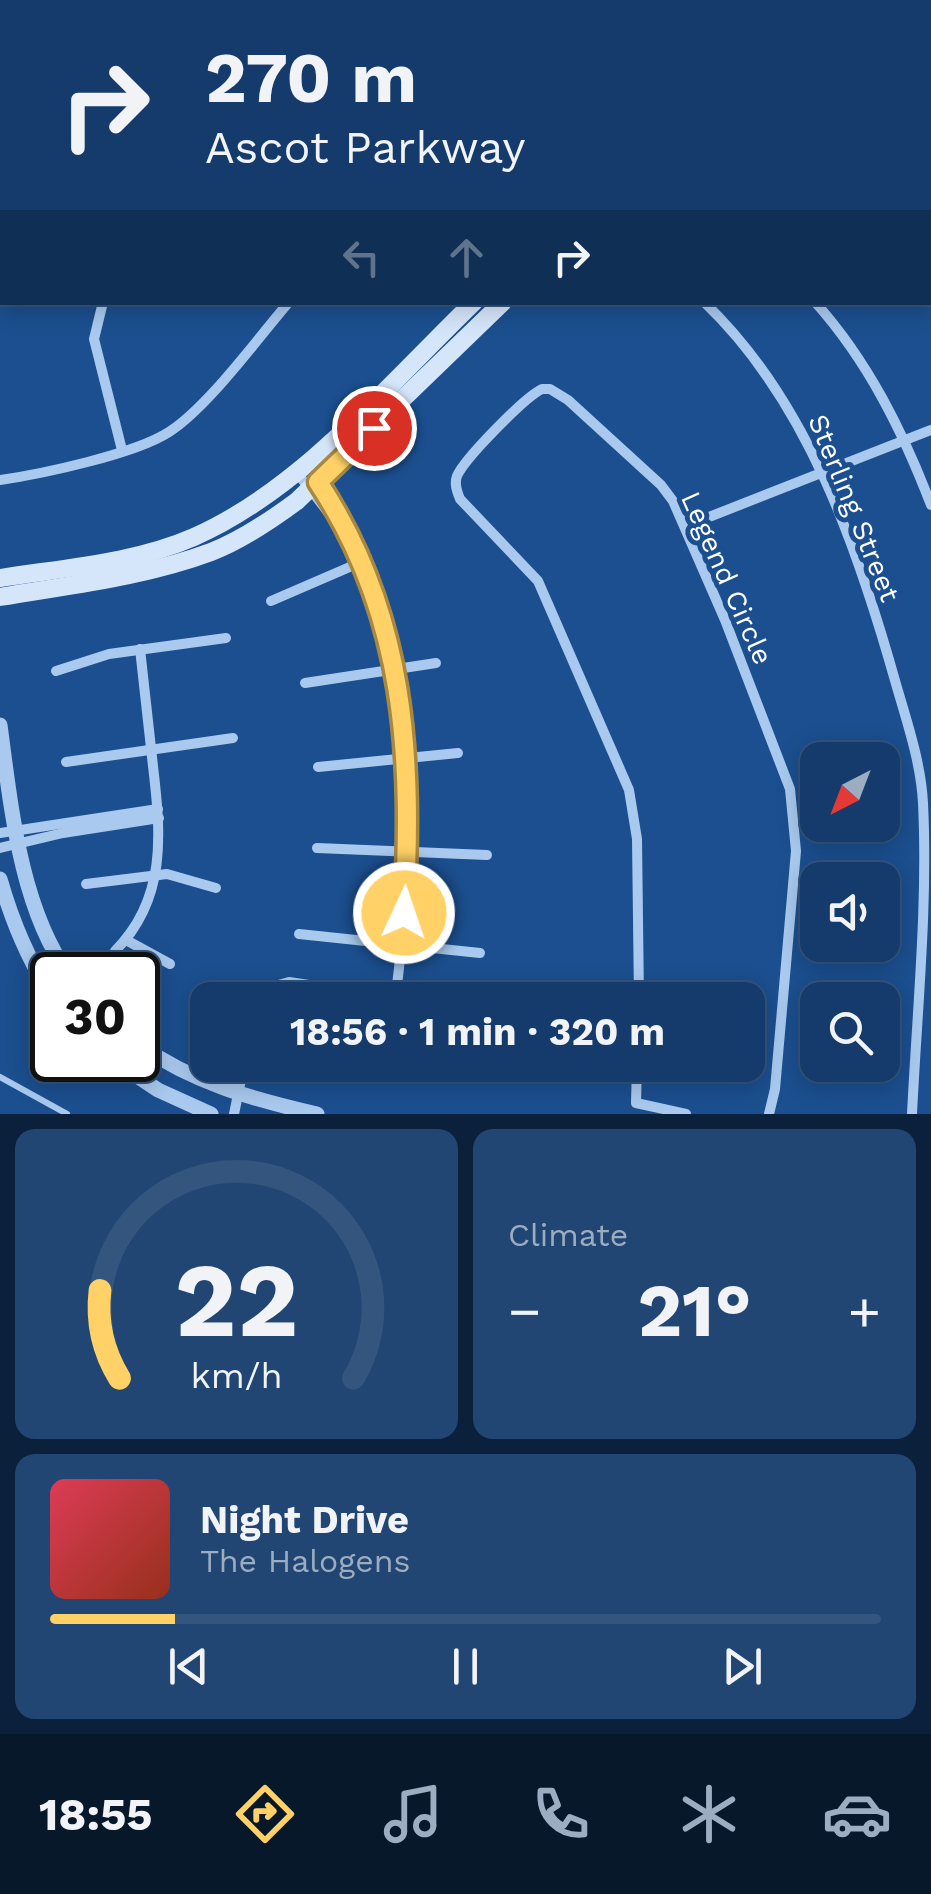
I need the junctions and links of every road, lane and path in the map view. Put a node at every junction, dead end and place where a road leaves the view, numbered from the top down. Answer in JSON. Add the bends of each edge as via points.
{"nodes":[{"id":1,"x":102,"y":305,"type":"edge"},
{"id":2,"x":287,"y":305,"type":"edge"},
{"id":3,"x":471,"y":305,"type":"edge"},
{"id":4,"x":501,"y":305,"type":"edge"},
{"id":5,"x":707,"y":305,"type":"edge"},
{"id":6,"x":818,"y":305,"type":"edge"},
{"id":7,"x":931,"y":430,"type":"edge"},
{"id":8,"x":906,"y":439,"type":"junction"},
{"id":9,"x":122,"y":450,"type":"junction"},
{"id":10,"x":296,"y":472,"type":"junction"},
{"id":11,"x":820,"y":472,"type":"junction"},
{"id":12,"x":0,"y":480,"type":"edge"},
{"id":13,"x":314,"y":485,"type":"junction"},
{"id":14,"x":931,"y":505,"type":"edge"},
{"id":15,"x":686,"y":526,"type":"junction"},
{"id":16,"x":359,"y":563,"type":"junction"},
{"id":17,"x":0,"y":578,"type":"edge"},
{"id":18,"x":0,"y":597,"type":"edge"},
{"id":19,"x":271,"y":601,"type":"dead end"},
{"id":20,"x":226,"y":638,"type":"dead end"},
{"id":21,"x":140,"y":649,"type":"junction"},
{"id":22,"x":436,"y":663,"type":"dead end"},
{"id":23,"x":394,"y":668,"type":"junction"},
{"id":24,"x":56,"y":671,"type":"dead end"},
{"id":25,"x":306,"y":683,"type":"dead end"},
{"id":26,"x":0,"y":725,"type":"edge"},
{"id":27,"x":233,"y":738,"type":"dead end"},
{"id":28,"x":152,"y":750,"type":"junction"},
{"id":29,"x":458,"y":753,"type":"dead end"},
{"id":30,"x":407,"y":758,"type":"junction"},
{"id":31,"x":66,"y":762,"type":"dead end"},
{"id":32,"x":318,"y":767,"type":"dead end"},
{"id":33,"x":158,"y":814,"type":"junction"},
{"id":34,"x":11,"y":835,"type":"edge"},
{"id":35,"x":0,"y":848,"type":"edge"},
{"id":36,"x":318,"y":848,"type":"dead end"},
{"id":37,"x":408,"y":852,"type":"junction"},
{"id":38,"x":487,"y":855,"type":"dead end"},
{"id":39,"x":156,"y":875,"type":"junction"},
{"id":40,"x":0,"y":878,"type":"edge"},
{"id":41,"x":86,"y":884,"type":"dead end"},
{"id":42,"x":216,"y":888,"type":"dead end"},
{"id":43,"x":299,"y":934,"type":"dead end"},
{"id":44,"x":126,"y":940,"type":"junction"},
{"id":45,"x":403,"y":944,"type":"junction"},
{"id":46,"x":116,"y":950,"type":"dead end"},
{"id":47,"x":57,"y":952,"type":"edge"},
{"id":48,"x":30,"y":954,"type":"edge"},
{"id":49,"x":480,"y":954,"type":"dead end"},
{"id":50,"x":170,"y":964,"type":"dead end"},
{"id":51,"x":397,"y":982,"type":"edge"},
{"id":52,"x":639,"y":982,"type":"edge"},
{"id":53,"x":160,"y":1058,"type":"edge"},
{"id":54,"x":0,"y":1077,"type":"edge"},
{"id":55,"x":146,"y":1082,"type":"edge"},
{"id":56,"x":240,"y":1082,"type":"edge"},
{"id":57,"x":637,"y":1082,"type":"edge"},
{"id":58,"x":238,"y":1093,"type":"junction"},
{"id":59,"x":67,"y":1114,"type":"edge"},
{"id":60,"x":211,"y":1114,"type":"edge"},
{"id":61,"x":234,"y":1114,"type":"edge"},
{"id":62,"x":317,"y":1114,"type":"edge"},
{"id":63,"x":686,"y":1114,"type":"edge"},
{"id":64,"x":769,"y":1114,"type":"edge"},
{"id":65,"x":912,"y":1114,"type":"edge"}],
"edges":[{"from":1,"to":9,"type":"street","via":[[94,339]]},
{"from":2,"to":9,"type":"street","via":[[184,420]]},
{"from":3,"to":10,"type":"main road"},
{"from":4,"to":13,"type":"main road"},
{"from":5,"to":11,"type":"street","name":"Sterling Street","via":[[779,392]]},
{"from":6,"to":8,"type":"street","via":[[841,331]]},
{"from":7,"to":8,"type":"street"},
{"from":8,"to":11,"type":"street"},
{"from":8,"to":14,"type":"street"},
{"from":9,"to":12,"type":"street"},
{"from":10,"to":13,"type":"street"},
{"from":10,"to":17,"type":"main road","via":[[194,538]]},
{"from":11,"to":15,"type":"street"},
{"from":11,"to":65,"type":"street","name":"Sterling Street","via":[[886,649],[923,800]]},
{"from":13,"to":16,"type":"street"},
{"from":13,"to":18,"type":"main road","via":[[259,528],[212,551],[114,578]]},
{"from":15,"to":52,"type":"street","name":"Legend Circle","via":[[661,485],[550,389],[534,392],[456,477],[460,499],[538,582],[629,790],[638,839]]},
{"from":15,"to":64,"type":"street","name":"Legend Circle","via":[[790,789],[796,851]]},
{"from":16,"to":19,"type":"street"},
{"from":16,"to":23,"type":"street","via":[[384,619]]},
{"from":20,"to":21,"type":"street"},
{"from":21,"to":24,"type":"street"},
{"from":21,"to":28,"type":"street"},
{"from":22,"to":23,"type":"street"},
{"from":23,"to":25,"type":"street"},
{"from":23,"to":30,"type":"street"},
{"from":26,"to":34,"type":"street"},
{"from":27,"to":28,"type":"street"},
{"from":28,"to":31,"type":"street"},
{"from":28,"to":33,"type":"street"},
{"from":29,"to":30,"type":"street"},
{"from":30,"to":32,"type":"street"},
{"from":30,"to":37,"type":"street"},
{"from":33,"to":34,"type":"street"},
{"from":33,"to":39,"type":"street"},
{"from":34,"to":35,"type":"street"},
{"from":34,"to":47,"type":"street"},
{"from":36,"to":37,"type":"street"},
{"from":37,"to":38,"type":"street"},
{"from":37,"to":45,"type":"street"},
{"from":39,"to":41,"type":"street"},
{"from":39,"to":42,"type":"street"},
{"from":39,"to":44,"type":"street"},
{"from":40,"to":48,"type":"street"},
{"from":43,"to":45,"type":"street"},
{"from":44,"to":46,"type":"street"},
{"from":44,"to":50,"type":"street"},
{"from":45,"to":49,"type":"street"},
{"from":45,"to":51,"type":"street"},
{"from":53,"to":58,"type":"street"},
{"from":54,"to":59,"type":"lane"},
{"from":55,"to":60,"type":"street"},
{"from":56,"to":58,"type":"street"},
{"from":57,"to":63,"type":"street","via":[[636,1103]]},
{"from":58,"to":61,"type":"street"},
{"from":58,"to":62,"type":"street"}]}
